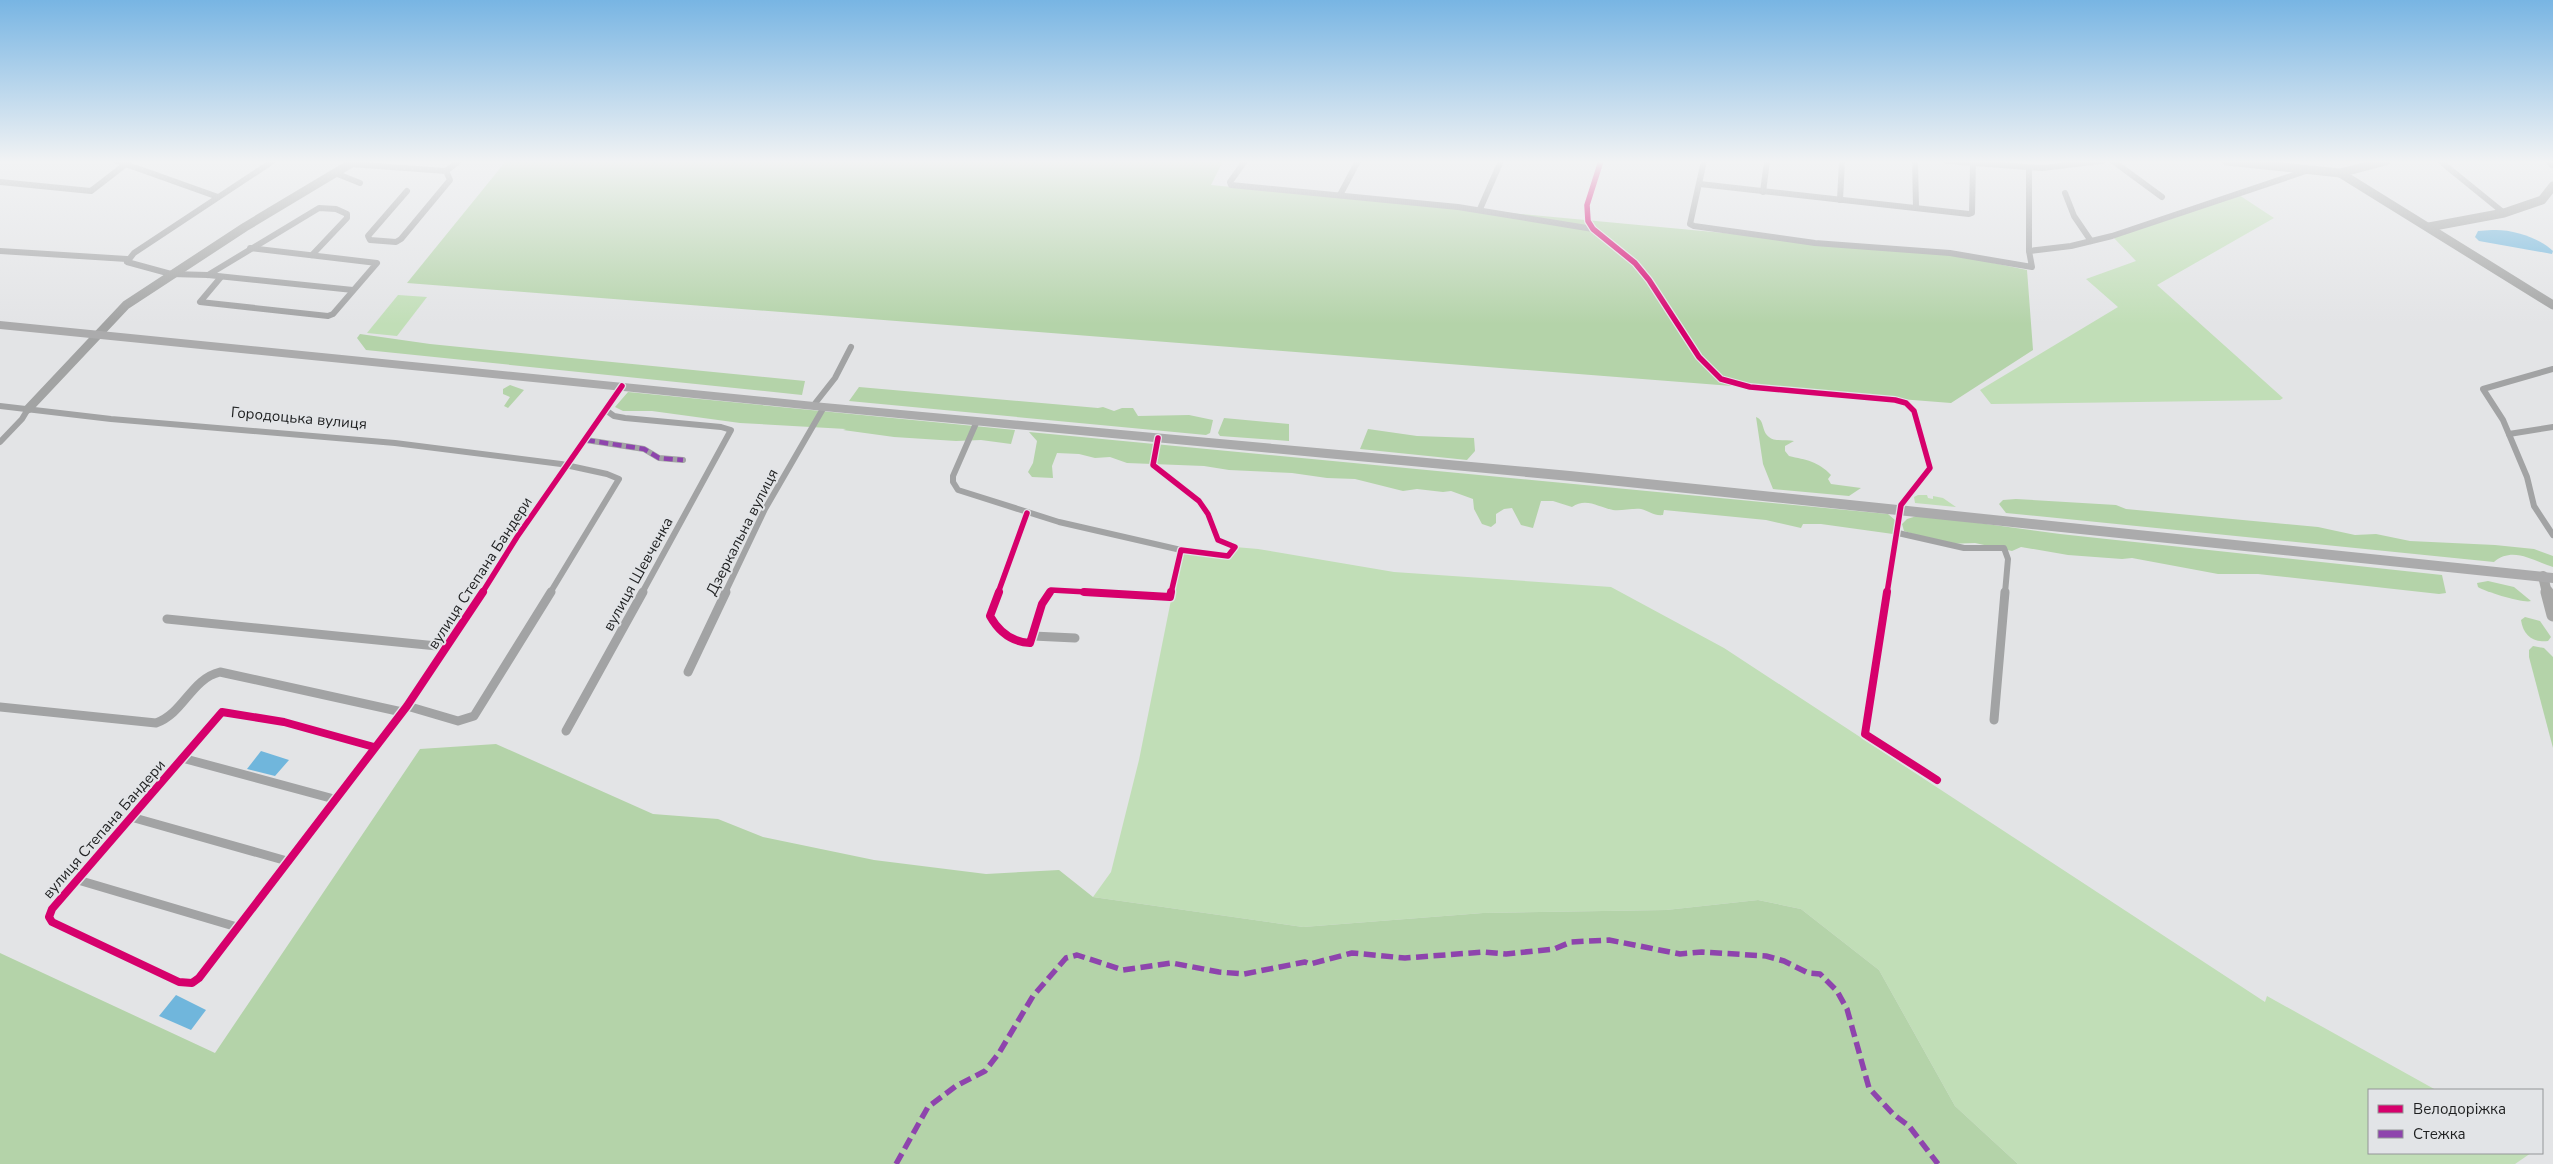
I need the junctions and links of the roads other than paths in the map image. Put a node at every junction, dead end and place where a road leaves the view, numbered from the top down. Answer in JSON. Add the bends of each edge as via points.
{"nodes":[{"id":1,"x":191,"y":215,"type":"edge"},
{"id":2,"x":266,"y":215,"type":"edge"},
{"id":3,"x":307,"y":215,"type":"edge"},
{"id":4,"x":347,"y":215,"type":"edge"},
{"id":5,"x":386,"y":215,"type":"edge"},
{"id":6,"x":421,"y":215,"type":"edge"},
{"id":7,"x":1527,"y":215,"type":"edge"},
{"id":8,"x":1587,"y":215,"type":"edge"},
{"id":9,"x":1692,"y":215,"type":"edge"},
{"id":10,"x":2029,"y":215,"type":"edge"},
{"id":11,"x":2074,"y":215,"type":"edge"},
{"id":12,"x":2178,"y":215,"type":"edge"},
{"id":13,"x":2410,"y":215,"type":"edge"},
{"id":14,"x":2492,"y":215,"type":"edge"},
{"id":15,"x":2429,"y":227,"type":"junction"},
{"id":16,"x":1593,"y":229,"type":"junction"},
{"id":17,"x":2091,"y":241,"type":"junction"},
{"id":18,"x":250,"y":248,"type":"junction"},
{"id":19,"x":2029,"y":250,"type":"junction"},
{"id":20,"x":0,"y":251,"type":"edge"},
{"id":21,"x":312,"y":255,"type":"junction"},
{"id":22,"x":127,"y":259,"type":"junction"},
{"id":23,"x":171,"y":274,"type":"junction"},
{"id":24,"x":208,"y":275,"type":"junction"},
{"id":25,"x":221,"y":277,"type":"junction"},
{"id":26,"x":353,"y":290,"type":"junction"},
{"id":27,"x":2553,"y":305,"type":"edge"},
{"id":28,"x":0,"y":325,"type":"edge"},
{"id":29,"x":99,"y":335,"type":"junction"},
{"id":30,"x":851,"y":347,"type":"dead end"},
{"id":31,"x":2553,"y":369,"type":"edge"},
{"id":32,"x":622,"y":386,"type":"junction"},
{"id":33,"x":0,"y":406,"type":"edge"},
{"id":34,"x":819,"y":406,"type":"junction"},
{"id":35,"x":28,"y":409,"type":"junction"},
{"id":36,"x":607,"y":411,"type":"junction"},
{"id":37,"x":977,"y":421,"type":"junction"},
{"id":38,"x":2553,"y":427,"type":"edge"},
{"id":39,"x":2509,"y":434,"type":"junction"},
{"id":40,"x":1158,"y":438,"type":"junction"},
{"id":41,"x":586,"y":440,"type":"junction"},
{"id":42,"x":0,"y":442,"type":"edge"},
{"id":43,"x":684,"y":460,"type":"dead end"},
{"id":44,"x":567,"y":468,"type":"junction"},
{"id":45,"x":1899,"y":509,"type":"junction"},
{"id":46,"x":1027,"y":513,"type":"junction"},
{"id":47,"x":1898,"y":533,"type":"junction"},
{"id":48,"x":2553,"y":535,"type":"edge"},
{"id":49,"x":1181,"y":550,"type":"junction"},
{"id":50,"x":2548,"y":577,"type":"edge"},
{"id":51,"x":2553,"y":615,"type":"edge"},
{"id":52,"x":167,"y":619,"type":"dead end"},
{"id":53,"x":1033,"y":636,"type":"junction"},
{"id":54,"x":1075,"y":638,"type":"dead end"},
{"id":55,"x":447,"y":647,"type":"junction"},
{"id":56,"x":688,"y":672,"type":"dead end"},
{"id":57,"x":0,"y":707,"type":"edge"},
{"id":58,"x":405,"y":709,"type":"junction"},
{"id":59,"x":1994,"y":720,"type":"dead end"},
{"id":60,"x":566,"y":731,"type":"dead end"},
{"id":61,"x":374,"y":747,"type":"junction"},
{"id":62,"x":182,"y":758,"type":"junction"},
{"id":63,"x":1937,"y":780,"type":"dead end"},
{"id":64,"x":334,"y":798,"type":"junction"},
{"id":65,"x":131,"y":817,"type":"junction"},
{"id":66,"x":287,"y":861,"type":"junction"},
{"id":67,"x":78,"y":880,"type":"junction"},
{"id":68,"x":237,"y":927,"type":"junction"}],
"edges":[{"from":1,"to":22,"type":"street"},
{"from":2,"to":23,"type":"street"},
{"from":3,"to":18,"type":"street"},
{"from":4,"to":21,"type":"street"},
{"from":5,"to":6,"type":"street","via":[[368,239],[396,242]]},
{"from":7,"to":16,"type":"street"},
{"from":8,"to":16,"type":"street"},
{"from":9,"to":19,"type":"street","via":[[1690,224],[1694,226],[1815,243],[1950,253],[2032,267]]},
{"from":10,"to":19,"type":"street"},
{"from":11,"to":17,"type":"street"},
{"from":12,"to":17,"type":"street"},
{"from":13,"to":15,"type":"street"},
{"from":14,"to":15,"type":"street"},
{"from":15,"to":27,"type":"street"},
{"from":16,"to":45,"type":"street","via":[[1640,269],[1699,357],[1720,379],[1750,387],[1906,403],[1914,411],[1930,468]]},
{"from":17,"to":19,"type":"street","via":[[2061,250]]},
{"from":18,"to":21,"type":"street"},
{"from":18,"to":24,"type":"street"},
{"from":20,"to":22,"type":"street"},
{"from":21,"to":26,"type":"street","via":[[376,262]]},
{"from":22,"to":23,"type":"street","via":[[130,263]]},
{"from":23,"to":24,"type":"street"},
{"from":23,"to":29,"type":"street","via":[[126,305]]},
{"from":24,"to":25,"type":"street"},
{"from":25,"to":26,"type":"street"},
{"from":25,"to":26,"type":"street","via":[[200,302],[328,316]]},
{"from":28,"to":29,"type":"highway"},
{"from":29,"to":32,"type":"highway"},
{"from":29,"to":35,"type":"street"},
{"from":30,"to":34,"type":"street"},
{"from":31,"to":39,"type":"street","via":[[2483,389]]},
{"from":32,"to":34,"type":"highway"},
{"from":32,"to":36,"type":"street","name":"вулиця Степана Бандери"},
{"from":33,"to":35,"type":"street","name":"Городоцька вулиця"},
{"from":34,"to":37,"type":"highway"},
{"from":34,"to":56,"type":"street","name":"Дзеркальна вулиця","via":[[765,509]]},
{"from":35,"to":42,"type":"street"},
{"from":35,"to":44,"type":"street","name":"Городоцька вулиця","via":[[395,443],[543,461]]},
{"from":36,"to":41,"type":"street","name":"вулиця Степана Бандери"},
{"from":36,"to":60,"type":"street","name":"вулиця Шевченка","via":[[625,418],[731,430]]},
{"from":37,"to":40,"type":"highway"},
{"from":37,"to":46,"type":"street","via":[[961,453],[953,482],[958,490]]},
{"from":38,"to":39,"type":"street"},
{"from":39,"to":48,"type":"street","via":[[2527,477],[2534,506]]},
{"from":40,"to":45,"type":"highway"},
{"from":40,"to":49,"type":"street","via":[[1153,465],[1205,508],[1218,540],[1235,547],[1228,556]]},
{"from":41,"to":43,"type":"street","via":[[644,449],[659,458]]},
{"from":41,"to":44,"type":"street","name":"вулиця Степана Бандери"},
{"from":44,"to":55,"type":"street","name":"вулиця Степана Бандери","via":[[517,537]]},
{"from":44,"to":58,"type":"street","name":"Городоцька вулиця","via":[[616,476],[618,484],[481,706],[474,716],[458,721],[433,712]]},
{"from":45,"to":47,"type":"street"},
{"from":45,"to":50,"type":"highway"},
{"from":46,"to":49,"type":"street"},
{"from":46,"to":53,"type":"street","via":[[990,616],[994,626],[1005,636],[1030,643]]},
{"from":47,"to":59,"type":"street","via":[[1964,548],[2004,548],[2008,559]]},
{"from":47,"to":63,"type":"street","via":[[1866,734]]},
{"from":49,"to":53,"type":"street","via":[[1170,597],[1051,590],[1042,604]]},
{"from":50,"to":51,"type":"main road"},
{"from":52,"to":55,"type":"street"},
{"from":53,"to":54,"type":"street"},
{"from":55,"to":58,"type":"street","name":"вулиця Степана Бандери"},
{"from":57,"to":58,"type":"street","via":[[156,723],[170,717],[206,675],[220,672]]},
{"from":58,"to":61,"type":"street","name":"вулиця Степана Бандери"},
{"from":61,"to":62,"type":"street","name":"вулиця Степана Бандери","via":[[284,722],[227,711],[222,712]]},
{"from":61,"to":64,"type":"street","name":"вулиця Степана Бандери"},
{"from":62,"to":64,"type":"street","name":"вулиця Степана Бандери"},
{"from":62,"to":65,"type":"street","name":"вулиця Степана Бандери"},
{"from":64,"to":66,"type":"street","name":"вулиця Степана Бандери"},
{"from":65,"to":66,"type":"street","name":"вулиця Степана Бандери"},
{"from":65,"to":67,"type":"street","name":"вулиця Степана Бандери"},
{"from":66,"to":68,"type":"street","name":"вулиця Степана Бандери"},
{"from":67,"to":68,"type":"street","name":"вулиця Степана Бандери"},
{"from":67,"to":68,"type":"street","name":"вулиця Степана Бандери","via":[[52,909],[49,917],[52,922],[179,982],[192,983],[199,978]]}]}
